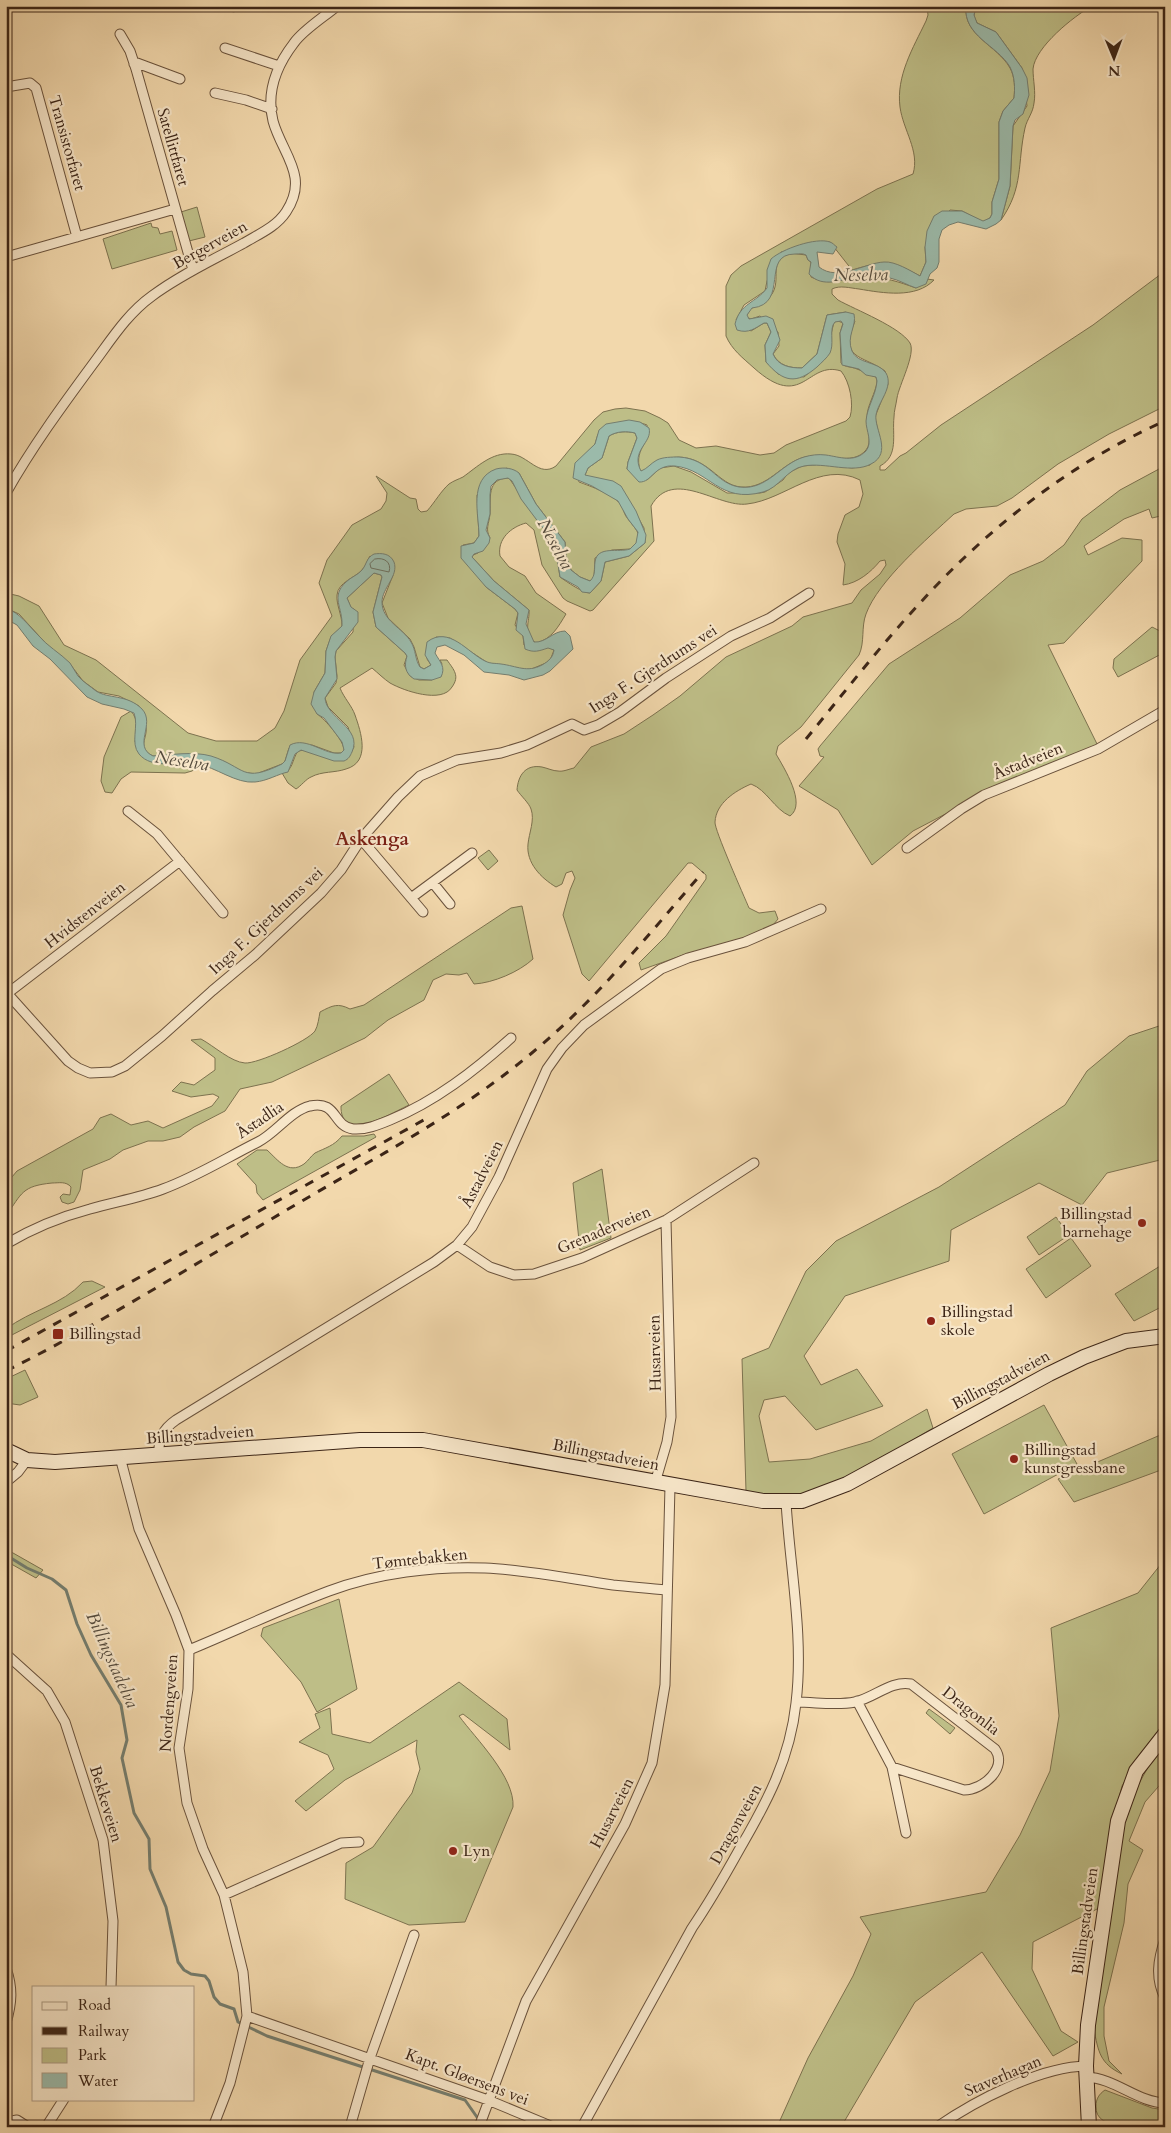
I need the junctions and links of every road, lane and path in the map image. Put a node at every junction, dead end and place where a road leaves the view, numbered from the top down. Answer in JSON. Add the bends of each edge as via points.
{"nodes":[{"id":1,"x":337,"y":6,"type":"edge"},
{"id":2,"x":120,"y":34,"type":"dead end"},
{"id":3,"x":225,"y":48,"type":"dead end"},
{"id":4,"x":134,"y":64,"type":"junction"},
{"id":5,"x":279,"y":66,"type":"junction"},
{"id":6,"x":180,"y":79,"type":"dead end"},
{"id":7,"x":6,"y":87,"type":"edge"},
{"id":8,"x":215,"y":93,"type":"dead end"},
{"id":9,"x":272,"y":109,"type":"junction"},
{"id":10,"x":175,"y":209,"type":"junction"},
{"id":11,"x":77,"y":237,"type":"junction"},
{"id":12,"x":6,"y":257,"type":"edge"},
{"id":13,"x":193,"y":270,"type":"junction"},
{"id":14,"x":6,"y":493,"type":"edge"},
{"id":15,"x":810,"y":593,"type":"dead end"},
{"id":16,"x":1165,"y":710,"type":"edge"},
{"id":17,"x":128,"y":811,"type":"dead end"},
{"id":18,"x":360,"y":839,"type":"junction"},
{"id":19,"x":907,"y":848,"type":"dead end"},
{"id":20,"x":472,"y":853,"type":"dead end"},
{"id":21,"x":180,"y":861,"type":"junction"},
{"id":22,"x":433,"y":883,"type":"junction"},
{"id":23,"x":411,"y":898,"type":"junction"},
{"id":24,"x":450,"y":904,"type":"dead end"},
{"id":25,"x":820,"y":908,"type":"dead end"},
{"id":26,"x":423,"y":912,"type":"dead end"},
{"id":27,"x":223,"y":913,"type":"dead end"},
{"id":28,"x":7,"y":993,"type":"edge"},
{"id":29,"x":511,"y":1038,"type":"dead end"},
{"id":30,"x":754,"y":1163,"type":"dead end"},
{"id":31,"x":666,"y":1220,"type":"junction"},
{"id":32,"x":6,"y":1244,"type":"edge"},
{"id":33,"x":457,"y":1245,"type":"junction"},
{"id":34,"x":1165,"y":1336,"type":"edge"},
{"id":35,"x":6,"y":1450,"type":"edge"},
{"id":36,"x":159,"y":1455,"type":"junction"},
{"id":37,"x":120,"y":1457,"type":"junction"},
{"id":38,"x":27,"y":1460,"type":"junction"},
{"id":39,"x":6,"y":1482,"type":"edge"},
{"id":40,"x":655,"y":1483,"type":"junction"},
{"id":41,"x":670,"y":1486,"type":"junction"},
{"id":42,"x":786,"y":1502,"type":"junction"},
{"id":43,"x":666,"y":1590,"type":"junction"},
{"id":44,"x":189,"y":1650,"type":"junction"},
{"id":45,"x":6,"y":1654,"type":"edge"},
{"id":46,"x":796,"y":1702,"type":"junction"},
{"id":47,"x":857,"y":1702,"type":"junction"},
{"id":48,"x":1165,"y":1734,"type":"edge"},
{"id":49,"x":892,"y":1767,"type":"junction"},
{"id":50,"x":906,"y":1833,"type":"dead end"},
{"id":51,"x":359,"y":1842,"type":"dead end"},
{"id":52,"x":224,"y":1895,"type":"junction"},
{"id":53,"x":414,"y":1935,"type":"dead end"},
{"id":54,"x":1165,"y":1939,"type":"edge"},
{"id":55,"x":6,"y":1968,"type":"edge"},
{"id":56,"x":111,"y":1986,"type":"edge"},
{"id":57,"x":1165,"y":1998,"type":"edge"},
{"id":58,"x":247,"y":2016,"type":"junction"},
{"id":59,"x":6,"y":2023,"type":"edge"},
{"id":60,"x":370,"y":2058,"type":"junction"},
{"id":61,"x":1086,"y":2071,"type":"junction"},
{"id":62,"x":63,"y":2100,"type":"edge"},
{"id":63,"x":488,"y":2100,"type":"junction"},
{"id":64,"x":1165,"y":2103,"type":"edge"},
{"id":65,"x":6,"y":2122,"type":"edge"},
{"id":66,"x":28,"y":2127,"type":"edge"},
{"id":67,"x":46,"y":2127,"type":"edge"},
{"id":68,"x":213,"y":2127,"type":"edge"},
{"id":69,"x":350,"y":2127,"type":"edge"},
{"id":70,"x":479,"y":2127,"type":"edge"},
{"id":71,"x":553,"y":2127,"type":"edge"},
{"id":72,"x":582,"y":2127,"type":"edge"},
{"id":73,"x":937,"y":2127,"type":"edge"},
{"id":74,"x":1089,"y":2127,"type":"edge"}],
"edges":[{"from":1,"to":5,"type":"street","name":"Bergerveien","via":[[295,41]]},
{"from":2,"to":4,"type":"street","name":"Satellittfaret"},
{"from":3,"to":5,"type":"street"},
{"from":4,"to":6,"type":"street"},
{"from":4,"to":10,"type":"street","name":"Satellittfaret"},
{"from":5,"to":9,"type":"street","name":"Bergerveien","via":[[273,84]]},
{"from":7,"to":11,"type":"street","name":"Transistorfaret","via":[[30,82],[36,88]]},
{"from":8,"to":9,"type":"street"},
{"from":9,"to":13,"type":"street","name":"Bergerveien","via":[[296,179],[292,202],[269,229]]},
{"from":10,"to":11,"type":"street"},
{"from":10,"to":13,"type":"street","name":"Satellittfaret"},
{"from":11,"to":12,"type":"street"},
{"from":13,"to":14,"type":"street","name":"Bergerveien","via":[[152,296],[122,324],[47,427]]},
{"from":15,"to":18,"type":"street","name":"Inga F. Gjerdrums vei","via":[[770,618],[730,636],[598,725],[584,730],[572,724],[518,748],[456,760],[420,776]]},
{"from":16,"to":19,"type":"street","name":"Åstadveien","via":[[1098,749],[984,795]]},
{"from":17,"to":21,"type":"street","via":[[157,834]]},
{"from":18,"to":23,"type":"street"},
{"from":18,"to":28,"type":"street","name":"Inga F. Gjerdrums vei","via":[[322,893],[162,1036],[112,1072],[96,1073],[68,1061]]},
{"from":20,"to":22,"type":"street"},
{"from":21,"to":27,"type":"street"},
{"from":21,"to":28,"type":"street","name":"Hvidstenveien"},
{"from":22,"to":23,"type":"street"},
{"from":22,"to":24,"type":"street"},
{"from":23,"to":26,"type":"street"},
{"from":25,"to":33,"type":"street","name":"Åstadveien","via":[[745,942],[661,969],[584,1025],[547,1069],[492,1191],[472,1227]]},
{"from":29,"to":32,"type":"street","name":"Åstadlia","via":[[443,1092],[379,1124],[352,1129],[342,1124],[331,1109],[309,1106],[262,1140],[179,1183],[56,1219]]},
{"from":30,"to":31,"type":"street","name":"Grenaderveien"},
{"from":31,"to":33,"type":"street","name":"Grenaderveien","via":[[582,1258],[534,1274],[514,1275],[490,1267]]},
{"from":31,"to":40,"type":"street","name":"Husarveien","via":[[671,1416]]},
{"from":33,"to":36,"type":"street","name":"Åstadveien","via":[[176,1420],[164,1430]]},
{"from":34,"to":42,"type":"main road","name":"Billingstadveien","via":[[1126,1341],[1084,1357],[847,1484],[802,1501]]},
{"from":35,"to":38,"type":"main road","name":"Billingstadveien"},
{"from":36,"to":37,"type":"main road","name":"Billingstadveien"},
{"from":36,"to":40,"type":"main road","name":"Billingstadveien","via":[[360,1440],[423,1440]]},
{"from":37,"to":38,"type":"main road","name":"Billingstadveien","via":[[55,1462]]},
{"from":37,"to":44,"type":"street","name":"Nordengveien","via":[[139,1529]]},
{"from":38,"to":39,"type":"street"},
{"from":40,"to":41,"type":"main road","name":"Billingstadveien"},
{"from":41,"to":42,"type":"main road","name":"Billingstadveien"},
{"from":41,"to":43,"type":"street","name":"Husarveien"},
{"from":42,"to":46,"type":"street","name":"Dragonveien","via":[[798,1630]]},
{"from":43,"to":44,"type":"street","name":"Tømtebakken","via":[[486,1568],[402,1574],[329,1591]]},
{"from":43,"to":63,"type":"street","name":"Husarveien","via":[[665,1685],[652,1764],[625,1824],[526,2001]]},
{"from":44,"to":52,"type":"street","name":"Nordengveien","via":[[188,1689],[179,1757],[186,1803]]},
{"from":45,"to":56,"type":"street","name":"Bekkeveien","via":[[47,1691],[65,1722],[103,1840],[113,1921]]},
{"from":46,"to":47,"type":"street","name":"Dragonlia"},
{"from":46,"to":72,"type":"street","name":"Dragonveien","via":[[779,1776],[763,1809],[692,1928]]},
{"from":47,"to":49,"type":"street"},
{"from":47,"to":49,"type":"street","name":"Dragonlia","via":[[898,1684],[911,1684],[994,1749],[1000,1759],[998,1769],[971,1790]]},
{"from":48,"to":61,"type":"main road","name":"Billingstadveien","via":[[1136,1771],[1118,1821],[1091,2002]]},
{"from":49,"to":50,"type":"street"},
{"from":51,"to":52,"type":"street","via":[[341,1843]]},
{"from":52,"to":58,"type":"street","name":"Nordengveien","via":[[243,1972]]},
{"from":53,"to":60,"type":"street"},
{"from":54,"to":57,"type":"street","via":[[1158,1980]]},
{"from":55,"to":59,"type":"street","via":[[11,1983],[12,2005]]},
{"from":58,"to":60,"type":"street","name":"Kapt. Gløersens vei"},
{"from":58,"to":68,"type":"street","name":"Nordengveien","via":[[230,2083]]},
{"from":60,"to":63,"type":"street","name":"Kapt. Gløersens vei"},
{"from":60,"to":69,"type":"street"},
{"from":61,"to":64,"type":"street","name":"Staverhagan","via":[[1147,2100]]},
{"from":61,"to":73,"type":"street","name":"Staverhagan","via":[[1058,2069],[1004,2089]]},
{"from":61,"to":74,"type":"main road","name":"Billingstadveien"},
{"from":62,"to":67,"type":"street"},
{"from":63,"to":70,"type":"street","name":"Husarveien"},
{"from":63,"to":71,"type":"street","name":"Kapt. Gløersens vei"},
{"from":65,"to":66,"type":"street","via":[[17,2120]]}]}
